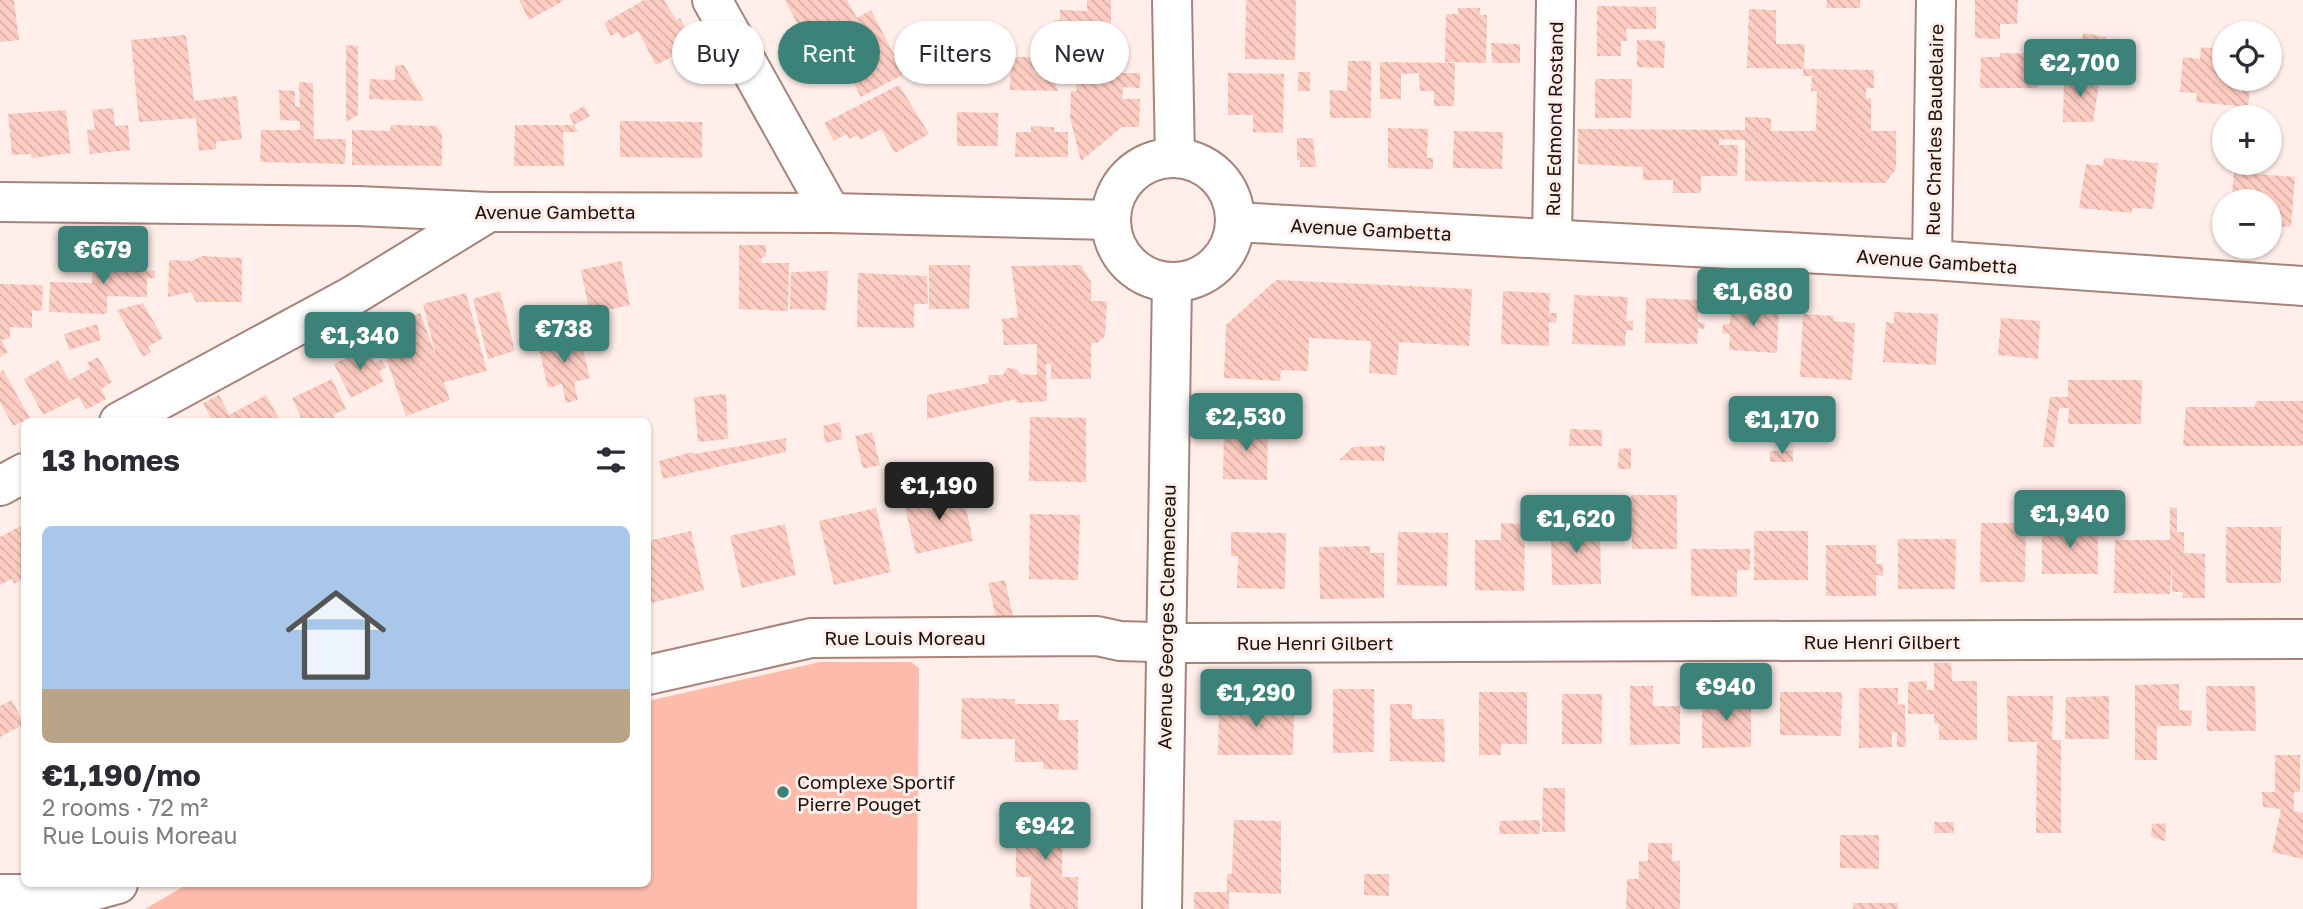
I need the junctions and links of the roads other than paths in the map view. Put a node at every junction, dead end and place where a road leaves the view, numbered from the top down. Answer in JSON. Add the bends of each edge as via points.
{"nodes":[{"id":1,"x":712,"y":0,"type":"edge"},
{"id":2,"x":1171,"y":0,"type":"edge"},
{"id":3,"x":1556,"y":0,"type":"edge"},
{"id":4,"x":1936,"y":0,"type":"edge"},
{"id":5,"x":1175,"y":158,"type":"junction"},
{"id":6,"x":0,"y":202,"type":"edge"},
{"id":7,"x":489,"y":212,"type":"junction"},
{"id":8,"x":831,"y":213,"type":"junction"},
{"id":9,"x":1110,"y":220,"type":"junction"},
{"id":10,"x":1235,"y":222,"type":"junction"},
{"id":11,"x":1552,"y":238,"type":"junction"},
{"id":12,"x":1932,"y":260,"type":"junction"},
{"id":13,"x":1172,"y":283,"type":"junction"},
{"id":14,"x":2303,"y":286,"type":"edge"},
{"id":15,"x":126,"y":418,"type":"edge"},
{"id":16,"x":21,"y":475,"type":"edge"},
{"id":17,"x":0,"y":486,"type":"edge"},
{"id":18,"x":2303,"y":639,"type":"edge"},
{"id":19,"x":1166,"y":642,"type":"junction"},
{"id":20,"x":651,"y":674,"type":"edge"},
{"id":21,"x":107,"y":887,"type":"edge"},
{"id":22,"x":0,"y":894,"type":"edge"},
{"id":23,"x":1163,"y":909,"type":"edge"}],
"edges":[{"from":1,"to":8,"type":"street"},
{"from":2,"to":5,"type":"street"},
{"from":3,"to":11,"type":"street","name":"Rue Edmond Rostand"},
{"from":4,"to":12,"type":"street","name":"Rue Charles Baudelaire"},
{"from":5,"to":9,"type":"street","via":[[1155,160],[1123,183]]},
{"from":5,"to":10,"type":"street","via":[[1212,171],[1233,203]]},
{"from":6,"to":7,"type":"street","name":"Avenue Gambetta"},
{"from":7,"to":8,"type":"street","name":"Avenue Gambetta"},
{"from":7,"to":15,"type":"street","via":[[352,296]]},
{"from":8,"to":9,"type":"street","name":"Avenue Gambetta"},
{"from":9,"to":13,"type":"street","via":[[1113,239],[1135,271]]},
{"from":10,"to":11,"type":"street","name":"Avenue Gambetta"},
{"from":10,"to":13,"type":"street","via":[[1232,242],[1222,259],[1208,272]]},
{"from":11,"to":12,"type":"street","name":"Avenue Gambetta"},
{"from":12,"to":14,"type":"street","name":"Avenue Gambetta"},
{"from":13,"to":19,"type":"street","name":"Avenue Georges Clemenceau"},
{"from":16,"to":17,"type":"street"},
{"from":18,"to":19,"type":"street","name":"Rue Henri Gilbert"},
{"from":19,"to":20,"type":"street","name":"Rue Louis Moreau","via":[[1097,636],[811,638]]},
{"from":19,"to":23,"type":"street","name":"Avenue Georges Clemenceau"},
{"from":21,"to":22,"type":"street","via":[[81,894]]}]}
